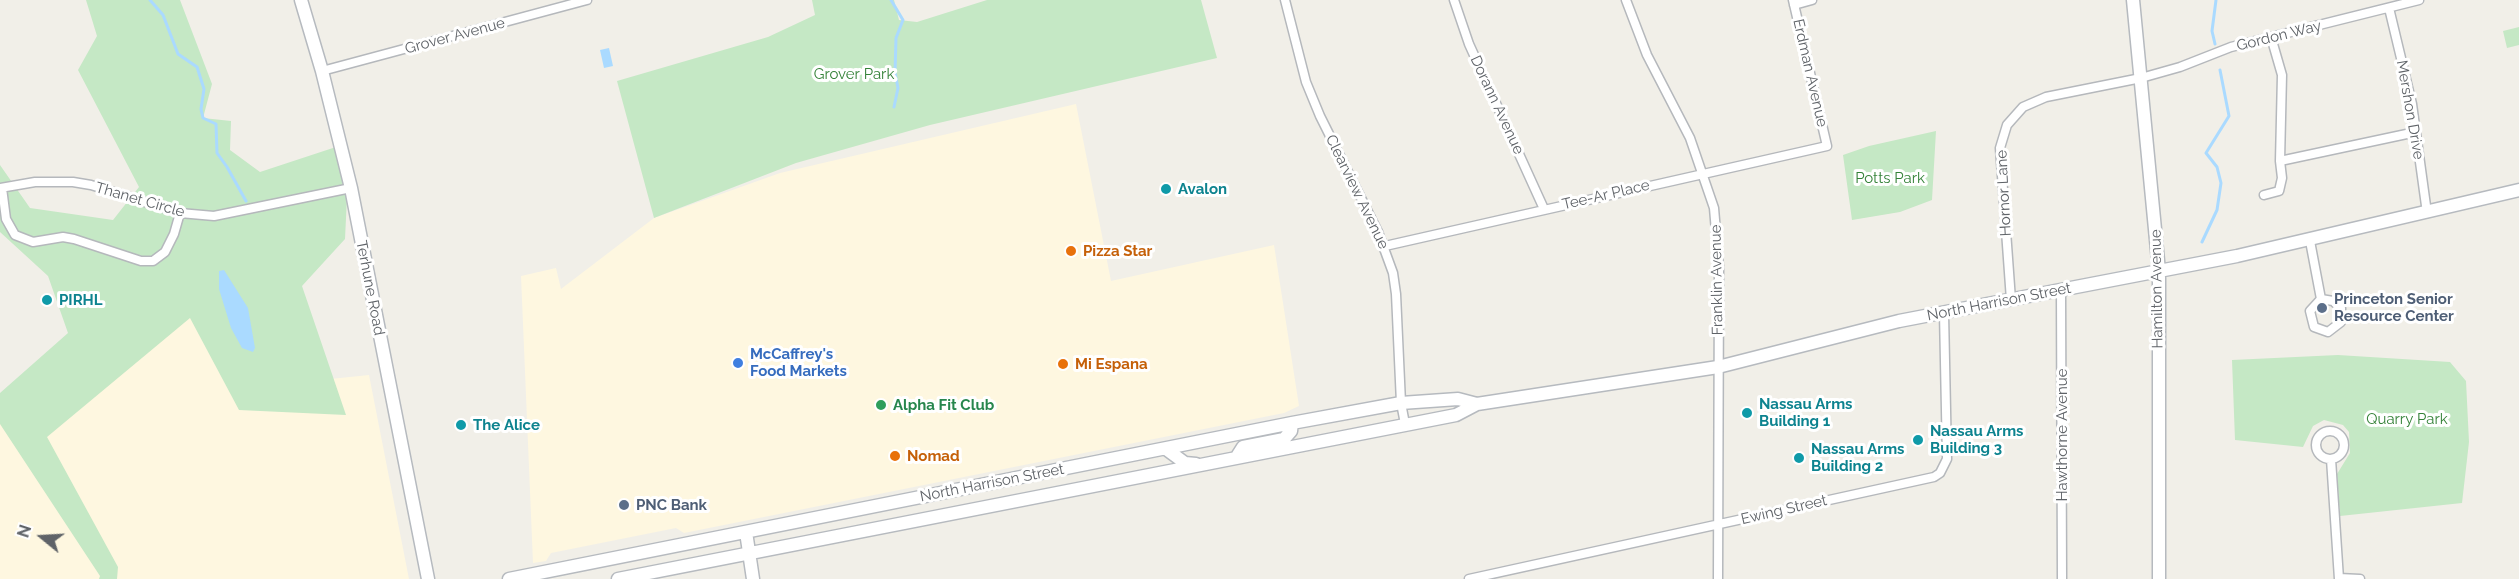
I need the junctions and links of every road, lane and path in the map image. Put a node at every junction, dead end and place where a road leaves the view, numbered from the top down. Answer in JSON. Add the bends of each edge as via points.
{"nodes":[{"id":1,"x":301,"y":0,"type":"edge"},
{"id":2,"x":587,"y":0,"type":"edge"},
{"id":3,"x":1285,"y":0,"type":"edge"},
{"id":4,"x":1454,"y":0,"type":"edge"},
{"id":5,"x":1626,"y":0,"type":"edge"},
{"id":6,"x":1812,"y":0,"type":"edge"},
{"id":7,"x":2133,"y":0,"type":"edge"},
{"id":8,"x":2419,"y":0,"type":"edge"},
{"id":9,"x":1793,"y":2,"type":"edge"},
{"id":10,"x":562,"y":3,"type":"edge"},
{"id":11,"x":2389,"y":8,"type":"junction"},
{"id":12,"x":2271,"y":37,"type":"junction"},
{"id":13,"x":322,"y":71,"type":"junction"},
{"id":14,"x":2141,"y":78,"type":"junction"},
{"id":15,"x":2416,"y":132,"type":"junction"},
{"id":16,"x":1827,"y":146,"type":"joint"},
{"id":17,"x":2280,"y":161,"type":"junction"},
{"id":18,"x":1703,"y":173,"type":"junction"},
{"id":19,"x":1,"y":188,"type":"edge"},
{"id":20,"x":351,"y":188,"type":"junction"},
{"id":21,"x":2519,"y":190,"type":"edge"},
{"id":22,"x":2264,"y":195,"type":"dead end"},
{"id":23,"x":1544,"y":209,"type":"junction"},
{"id":24,"x":180,"y":213,"type":"junction"},
{"id":25,"x":2427,"y":213,"type":"junction"},
{"id":26,"x":2310,"y":241,"type":"junction"},
{"id":27,"x":1385,"y":246,"type":"junction"},
{"id":28,"x":2159,"y":271,"type":"junction"},
{"id":29,"x":2061,"y":290,"type":"junction"},
{"id":30,"x":2321,"y":299,"type":"dead end"},
{"id":31,"x":2011,"y":300,"type":"junction"},
{"id":32,"x":1944,"y":313,"type":"junction"},
{"id":33,"x":1718,"y":367,"type":"junction"},
{"id":34,"x":1401,"y":403,"type":"junction"},
{"id":35,"x":1477,"y":404,"type":"junction"},
{"id":36,"x":1337,"y":414,"type":"junction"},
{"id":37,"x":1292,"y":423,"type":"junction"},
{"id":38,"x":1405,"y":424,"type":"junction"},
{"id":39,"x":1352,"y":436,"type":"junction"},
{"id":40,"x":1166,"y":449,"type":"junction"},
{"id":41,"x":1236,"y":458,"type":"junction"},
{"id":42,"x":2331,"y":459,"type":"dead end"},
{"id":43,"x":1200,"y":465,"type":"junction"},
{"id":44,"x":1718,"y":525,"type":"junction"},
{"id":45,"x":746,"y":532,"type":"junction"},
{"id":46,"x":750,"y":553,"type":"junction"},
{"id":47,"x":428,"y":579,"type":"edge"},
{"id":48,"x":509,"y":579,"type":"edge"},
{"id":49,"x":618,"y":579,"type":"edge"},
{"id":50,"x":753,"y":579,"type":"edge"},
{"id":51,"x":1468,"y":579,"type":"edge"},
{"id":52,"x":1718,"y":579,"type":"edge"},
{"id":53,"x":2062,"y":579,"type":"edge"},
{"id":54,"x":2159,"y":579,"type":"edge"},
{"id":55,"x":2339,"y":579,"type":"edge"},
{"id":56,"x":2360,"y":579,"type":"edge"}],
"edges":[{"from":1,"to":13,"type":"street","name":"Terhune Road"},
{"from":2,"to":10,"type":"street","name":"Grover Avenue"},
{"from":3,"to":27,"type":"street","name":"Clearview Avenue","via":[[1317,108]]},
{"from":4,"to":23,"type":"street","name":"Dorann Avenue","via":[[1469,44]]},
{"from":5,"to":18,"type":"street","name":"Franklin Avenue","via":[[1647,55],[1686,129]]},
{"from":6,"to":9,"type":"street"},
{"from":7,"to":14,"type":"street","name":"Hamilton Avenue"},
{"from":8,"to":11,"type":"street","name":"Gordon Way"},
{"from":9,"to":16,"type":"street","name":"Erdman Avenue"},
{"from":10,"to":13,"type":"street","name":"Grover Avenue"},
{"from":11,"to":12,"type":"street","name":"Gordon Way"},
{"from":11,"to":15,"type":"street","name":"Mershon Drive"},
{"from":12,"to":14,"type":"street","name":"Gordon Way"},
{"from":12,"to":17,"type":"street","via":[[2282,75]]},
{"from":13,"to":20,"type":"street","name":"Terhune Road"},
{"from":14,"to":28,"type":"street","name":"Hamilton Avenue"},
{"from":14,"to":31,"type":"street","name":"Hornor Lane","via":[[2034,101],[2007,125],[2000,148]]},
{"from":15,"to":17,"type":"street"},
{"from":15,"to":25,"type":"street","name":"Mershon Drive"},
{"from":16,"to":18,"type":"street","name":"Tee-Ar Place"},
{"from":17,"to":22,"type":"street","via":[[2279,191]]},
{"from":18,"to":23,"type":"street","name":"Tee-Ar Place"},
{"from":18,"to":33,"type":"street","name":"Franklin Avenue","via":[[1717,229]]},
{"from":19,"to":24,"type":"street","name":"Thanet Circle","via":[[35,182],[73,182]]},
{"from":19,"to":24,"type":"street","via":[[6,219],[15,235],[33,242],[74,239],[141,261],[153,261],[169,246]]},
{"from":20,"to":24,"type":"street","name":"Thanet Circle","via":[[230,214]]},
{"from":20,"to":47,"type":"street","name":"Terhune Road"},
{"from":21,"to":25,"type":"street","name":"North Harrison Street"},
{"from":23,"to":27,"type":"street","name":"Tee-Ar Place"},
{"from":25,"to":26,"type":"street","name":"North Harrison Street"},
{"from":26,"to":28,"type":"street","name":"North Harrison Street"},
{"from":26,"to":30,"type":"street"},
{"from":27,"to":34,"type":"street","name":"Clearview Avenue","via":[[1396,294]]},
{"from":28,"to":29,"type":"street","name":"North Harrison Street"},
{"from":28,"to":54,"type":"street","name":"Hamilton Avenue"},
{"from":29,"to":31,"type":"street","name":"North Harrison Street"},
{"from":29,"to":53,"type":"street","name":"Hawthorne Avenue"},
{"from":31,"to":32,"type":"street","name":"North Harrison Street"},
{"from":32,"to":33,"type":"street","name":"North Harrison Street"},
{"from":32,"to":44,"type":"street","name":"Ewing Street","via":[[1947,459],[1940,473]]},
{"from":33,"to":35,"type":"street","name":"North Harrison Street"},
{"from":33,"to":44,"type":"street","name":"Franklin Avenue"},
{"from":34,"to":35,"type":"street","name":"North Harrison Street","via":[[1458,399]]},
{"from":34,"to":36,"type":"street","name":"North Harrison Street"},
{"from":34,"to":38,"type":"street","name":"Clearview Avenue"},
{"from":35,"to":38,"type":"street","name":"North Harrison Street","via":[[1456,415]]},
{"from":36,"to":37,"type":"street","name":"North Harrison Street"},
{"from":36,"to":39,"type":"street"},
{"from":37,"to":40,"type":"street","name":"North Harrison Street"},
{"from":37,"to":41,"type":"street","via":[[1284,439],[1243,447]]},
{"from":38,"to":39,"type":"street","name":"North Harrison Street"},
{"from":39,"to":41,"type":"street","name":"North Harrison Street"},
{"from":40,"to":43,"type":"street","via":[[1185,463]]},
{"from":40,"to":45,"type":"street","name":"North Harrison Street"},
{"from":41,"to":43,"type":"street","name":"North Harrison Street"},
{"from":42,"to":55,"type":"street"},
{"from":43,"to":46,"type":"street","name":"North Harrison Street"},
{"from":44,"to":51,"type":"street","name":"Ewing Street"},
{"from":44,"to":52,"type":"street","name":"Franklin Avenue"},
{"from":45,"to":46,"type":"street"},
{"from":45,"to":48,"type":"street","name":"North Harrison Street"},
{"from":46,"to":49,"type":"street","name":"North Harrison Street"},
{"from":46,"to":50,"type":"street"},
{"from":55,"to":56,"type":"street"}]}
